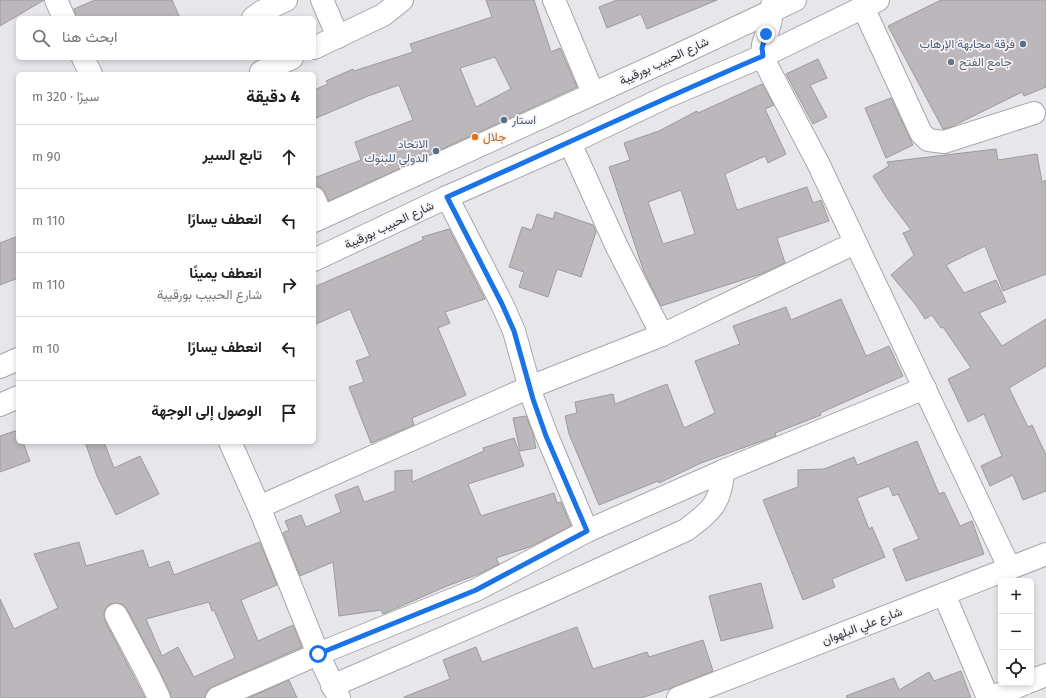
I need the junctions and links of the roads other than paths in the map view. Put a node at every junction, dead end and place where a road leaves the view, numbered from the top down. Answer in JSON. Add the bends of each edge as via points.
{"nodes":[{"id":1,"x":56,"y":0,"type":"edge"},
{"id":2,"x":286,"y":0,"type":"edge"},
{"id":3,"x":322,"y":0,"type":"edge"},
{"id":4,"x":402,"y":0,"type":"edge"},
{"id":5,"x":554,"y":0,"type":"edge"},
{"id":6,"x":795,"y":0,"type":"edge"},
{"id":7,"x":870,"y":4,"type":"edge"},
{"id":8,"x":772,"y":5,"type":"edge"},
{"id":9,"x":63,"y":16,"type":"edge"},
{"id":10,"x":256,"y":16,"type":"edge"},
{"id":11,"x":338,"y":37,"type":"junction"},
{"id":12,"x":316,"y":47,"type":"edge"},
{"id":13,"x":763,"y":56,"type":"junction"},
{"id":14,"x":84,"y":60,"type":"edge"},
{"id":15,"x":286,"y":60,"type":"edge"},
{"id":16,"x":260,"y":68,"type":"edge"},
{"id":17,"x":90,"y":72,"type":"edge"},
{"id":18,"x":593,"y":93,"type":"junction"},
{"id":19,"x":1034,"y":113,"type":"dead end"},
{"id":20,"x":570,"y":143,"type":"junction"},
{"id":21,"x":447,"y":197,"type":"junction"},
{"id":22,"x":317,"y":212,"type":"edge"},
{"id":23,"x":855,"y":243,"type":"junction"},
{"id":24,"x":316,"y":259,"type":"edge"},
{"id":25,"x":662,"y":334,"type":"junction"},
{"id":26,"x":16,"y":360,"type":"edge"},
{"id":27,"x":0,"y":367,"type":"edge"},
{"id":28,"x":530,"y":387,"type":"junction"},
{"id":29,"x":925,"y":388,"type":"junction"},
{"id":30,"x":16,"y":398,"type":"edge"},
{"id":31,"x":0,"y":405,"type":"edge"},
{"id":32,"x":231,"y":444,"type":"edge"},
{"id":33,"x":723,"y":471,"type":"junction"},
{"id":34,"x":259,"y":507,"type":"junction"},
{"id":35,"x":587,"y":531,"type":"junction"},
{"id":36,"x":1046,"y":554,"type":"edge"},
{"id":37,"x":1009,"y":567,"type":"junction"},
{"id":38,"x":944,"y":594,"type":"junction"},
{"id":39,"x":116,"y":615,"type":"dead end"},
{"id":40,"x":318,"y":654,"type":"junction"},
{"id":41,"x":1046,"y":675,"type":"edge"},
{"id":42,"x":1034,"y":680,"type":"edge"},
{"id":43,"x":1019,"y":686,"type":"edge"},
{"id":44,"x":336,"y":692,"type":"edge"},
{"id":45,"x":159,"y":698,"type":"edge"},
{"id":46,"x":217,"y":698,"type":"edge"},
{"id":47,"x":678,"y":698,"type":"edge"},
{"id":48,"x":989,"y":698,"type":"edge"}],
"edges":[{"from":1,"to":9,"type":"street"},
{"from":2,"to":10,"type":"street"},
{"from":3,"to":11,"type":"street"},
{"from":4,"to":11,"type":"street","via":[[383,15]]},
{"from":5,"to":18,"type":"street"},
{"from":6,"to":8,"type":"street","name":"شارع الحبيب بورقيبة"},
{"from":7,"to":13,"type":"street","name":"شارع الحبيب بورقيبة"},
{"from":7,"to":19,"type":"street","via":[[921,133],[928,140],[944,142]]},
{"from":8,"to":13,"type":"street","via":[[770,22],[763,40]]},
{"from":8,"to":18,"type":"street","name":"شارع الحبيب بورقيبة","via":[[676,56]]},
{"from":11,"to":12,"type":"street"},
{"from":13,"to":20,"type":"street","name":"شارع الحبيب بورقيبة","via":[[666,97]]},
{"from":13,"to":23,"type":"street","via":[[818,163]]},
{"from":14,"to":17,"type":"street"},
{"from":15,"to":16,"type":"street"},
{"from":18,"to":22,"type":"street","name":"شارع الحبيب بورقيبة"},
{"from":20,"to":21,"type":"street","name":"شارع الحبيب بورقيبة"},
{"from":20,"to":25,"type":"street","via":[[617,247]]},
{"from":21,"to":24,"type":"street","name":"شارع الحبيب بورقيبة"},
{"from":21,"to":28,"type":"street","via":[[512,324]]},
{"from":23,"to":25,"type":"street"},
{"from":23,"to":29,"type":"street"},
{"from":25,"to":28,"type":"street"},
{"from":26,"to":27,"type":"street"},
{"from":28,"to":34,"type":"street"},
{"from":28,"to":35,"type":"street","via":[[546,436]]},
{"from":29,"to":33,"type":"street"},
{"from":29,"to":37,"type":"street"},
{"from":30,"to":31,"type":"street"},
{"from":32,"to":34,"type":"street"},
{"from":33,"to":35,"type":"street"},
{"from":33,"to":44,"type":"street","via":[[722,488],[718,498],[703,517],[686,530]]},
{"from":34,"to":40,"type":"street"},
{"from":35,"to":40,"type":"street","via":[[476,590]]},
{"from":36,"to":37,"type":"street","name":"شارع علي البلهوان"},
{"from":37,"to":38,"type":"street","name":"شارع علي البلهوان"},
{"from":38,"to":47,"type":"street","name":"شارع علي البلهوان"},
{"from":38,"to":48,"type":"street"},
{"from":39,"to":45,"type":"street"},
{"from":40,"to":44,"type":"street"},
{"from":40,"to":46,"type":"street"},
{"from":41,"to":42,"type":"street"},
{"from":43,"to":48,"type":"street"}]}
